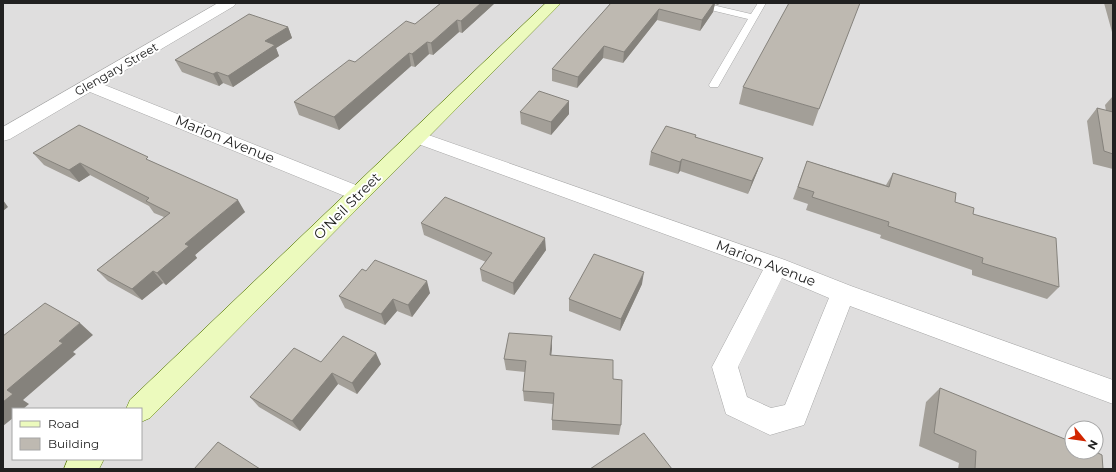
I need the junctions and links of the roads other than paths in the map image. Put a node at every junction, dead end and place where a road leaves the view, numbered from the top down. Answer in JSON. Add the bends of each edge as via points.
{"nodes":[{"id":1,"x":229,"y":3,"type":"edge"},
{"id":2,"x":554,"y":3,"type":"edge"},
{"id":3,"x":692,"y":3,"type":"edge"},
{"id":4,"x":762,"y":3,"type":"edge"},
{"id":5,"x":752,"y":17,"type":"junction"},
{"id":6,"x":90,"y":85,"type":"junction"},
{"id":7,"x":714,"y":85,"type":"dead end"},
{"id":8,"x":3,"y":135,"type":"edge"},
{"id":9,"x":417,"y":137,"type":"junction"},
{"id":10,"x":359,"y":194,"type":"junction"},
{"id":11,"x":777,"y":266,"type":"junction"},
{"id":12,"x":843,"y":293,"type":"junction"},
{"id":13,"x":1113,"y":392,"type":"edge"},
{"id":14,"x":141,"y":408,"type":"edge"},
{"id":15,"x":88,"y":460,"type":"edge"},
{"id":16,"x":79,"y":469,"type":"edge"}],
"edges":[{"from":1,"to":6,"type":"street","name":"Glengary Street"},
{"from":2,"to":9,"type":"street","name":"O'Neil Street"},
{"from":3,"to":5,"type":"lane"},
{"from":4,"to":5,"type":"lane"},
{"from":5,"to":7,"type":"lane"},
{"from":6,"to":8,"type":"street","name":"Glengary Street"},
{"from":6,"to":10,"type":"street","name":"Marion Avenue"},
{"from":9,"to":10,"type":"street","name":"O'Neil Street"},
{"from":9,"to":11,"type":"street","name":"Marion Avenue"},
{"from":10,"to":14,"type":"street","name":"O'Neil Street"},
{"from":11,"to":12,"type":"street","name":"Marion Avenue"},
{"from":11,"to":12,"type":"street","via":[[725,367],[736,405],[770,422],[794,416]]},
{"from":12,"to":13,"type":"street","name":"Marion Avenue"},
{"from":15,"to":16,"type":"street"}]}
